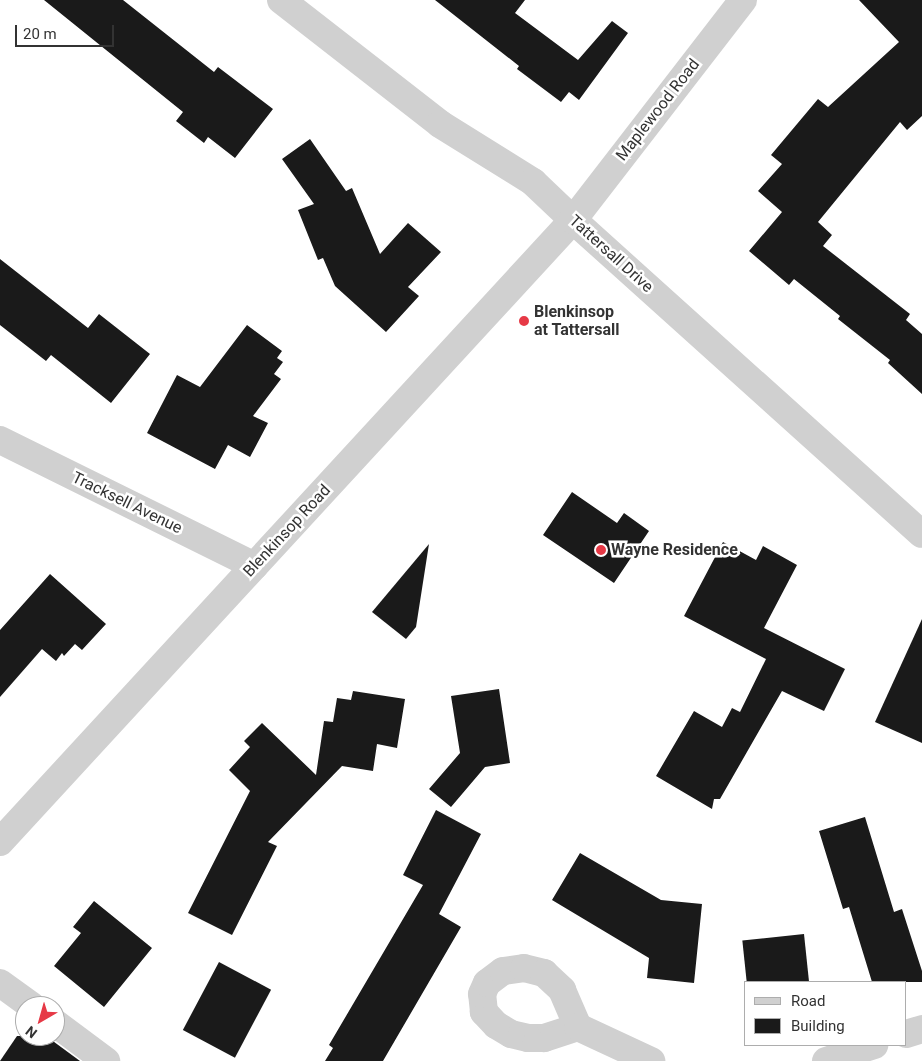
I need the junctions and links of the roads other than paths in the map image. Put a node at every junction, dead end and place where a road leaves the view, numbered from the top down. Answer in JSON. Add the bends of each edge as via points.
{"nodes":[{"id":1,"x":280,"y":0,"type":"edge"},
{"id":2,"x":743,"y":0,"type":"edge"},
{"id":3,"x":573,"y":220,"type":"junction"},
{"id":4,"x":0,"y":440,"type":"edge"},
{"id":5,"x":922,"y":534,"type":"edge"},
{"id":6,"x":255,"y":566,"type":"junction"},
{"id":7,"x":0,"y":842,"type":"edge"},
{"id":8,"x":0,"y":982,"type":"edge"},
{"id":9,"x":19,"y":996,"type":"edge"},
{"id":10,"x":578,"y":1027,"type":"dead end"},
{"id":11,"x":922,"y":1028,"type":"edge"},
{"id":12,"x":65,"y":1030,"type":"edge"},
{"id":13,"x":907,"y":1034,"type":"edge"},
{"id":14,"x":871,"y":1046,"type":"edge"},
{"id":15,"x":106,"y":1061,"type":"edge"},
{"id":16,"x":652,"y":1061,"type":"edge"},
{"id":17,"x":826,"y":1061,"type":"edge"}],
"edges":[{"from":1,"to":3,"type":"street","name":"Tattersall Drive","via":[[440,124],[533,182]]},
{"from":2,"to":3,"type":"street","name":"Maplewood Road"},
{"from":3,"to":5,"type":"street","name":"Tattersall Drive"},
{"from":3,"to":6,"type":"street","name":"Blenkinsop Road"},
{"from":4,"to":6,"type":"street","name":"Tracksell Avenue"},
{"from":6,"to":7,"type":"street","name":"Blenkinsop Road"},
{"from":8,"to":9,"type":"street"},
{"from":10,"to":16,"type":"street"},
{"from":11,"to":13,"type":"street"},
{"from":12,"to":15,"type":"street"},
{"from":14,"to":17,"type":"street"}]}
